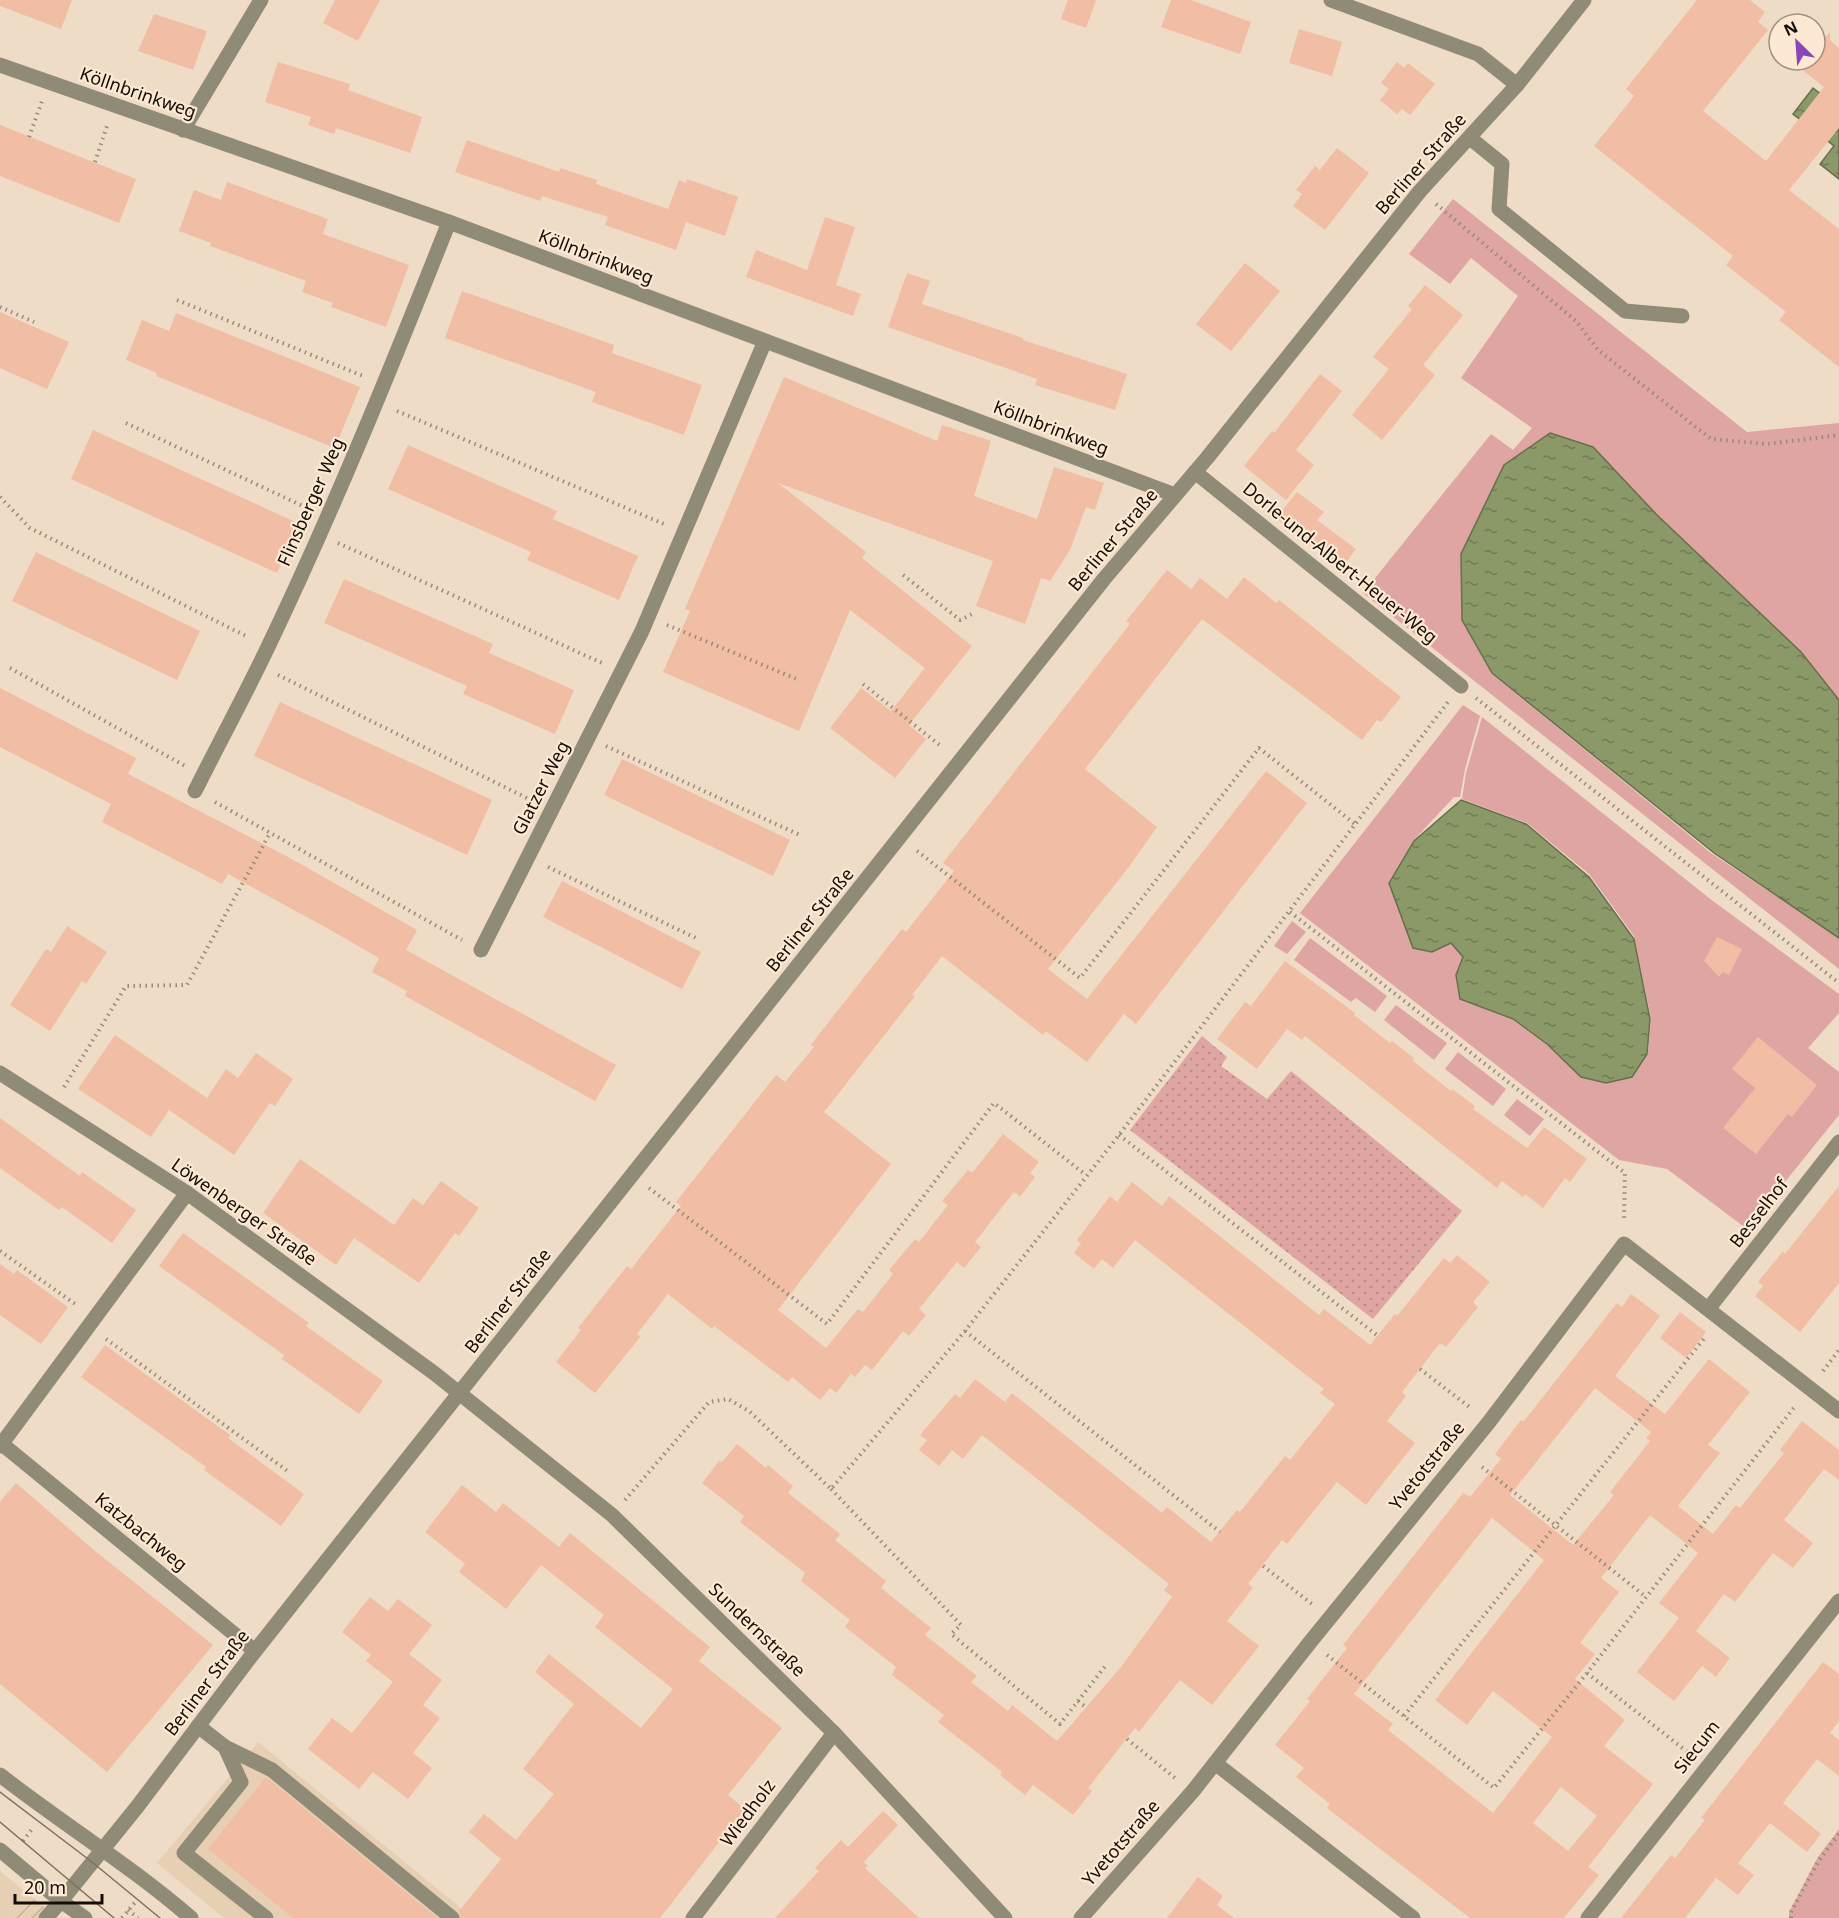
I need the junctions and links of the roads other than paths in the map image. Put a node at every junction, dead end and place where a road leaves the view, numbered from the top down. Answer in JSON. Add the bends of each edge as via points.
{"nodes":[{"id":1,"x":261,"y":0,"type":"edge"},
{"id":2,"x":1331,"y":0,"type":"edge"},
{"id":3,"x":1584,"y":0,"type":"edge"},
{"id":4,"x":0,"y":65,"type":"edge"},
{"id":5,"x":1517,"y":85,"type":"junction"},
{"id":6,"x":183,"y":130,"type":"junction"},
{"id":7,"x":1470,"y":138,"type":"junction"},
{"id":8,"x":449,"y":222,"type":"junction"},
{"id":9,"x":1682,"y":316,"type":"dead end"},
{"id":10,"x":765,"y":341,"type":"junction"},
{"id":11,"x":1195,"y":472,"type":"junction"},
{"id":12,"x":1175,"y":495,"type":"junction"},
{"id":13,"x":1461,"y":686,"type":"road end"},
{"id":14,"x":195,"y":791,"type":"road end"},
{"id":15,"x":482,"y":950,"type":"road end"},
{"id":16,"x":0,"y":1073,"type":"edge"},
{"id":17,"x":1839,"y":1142,"type":"edge"},
{"id":18,"x":187,"y":1192,"type":"junction"},
{"id":19,"x":1715,"y":1313,"type":"junction"},
{"id":20,"x":459,"y":1393,"type":"junction"},
{"id":21,"x":1839,"y":1411,"type":"edge"},
{"id":22,"x":1,"y":1445,"type":"edge"},
{"id":23,"x":1838,"y":1603,"type":"edge"},
{"id":24,"x":255,"y":1651,"type":"junction"},
{"id":25,"x":198,"y":1725,"type":"junction"},
{"id":26,"x":834,"y":1732,"type":"junction"},
{"id":27,"x":225,"y":1747,"type":"junction"},
{"id":28,"x":1215,"y":1763,"type":"junction"},
{"id":29,"x":0,"y":1775,"type":"edge"},
{"id":30,"x":102,"y":1849,"type":"junction"},
{"id":31,"x":0,"y":1850,"type":"edge"},
{"id":32,"x":60,"y":1901,"type":"junction"},
{"id":33,"x":46,"y":1918,"type":"edge"},
{"id":34,"x":85,"y":1918,"type":"edge"},
{"id":35,"x":191,"y":1918,"type":"edge"},
{"id":36,"x":266,"y":1918,"type":"edge"},
{"id":37,"x":452,"y":1918,"type":"edge"},
{"id":38,"x":693,"y":1918,"type":"edge"},
{"id":39,"x":1005,"y":1918,"type":"edge"},
{"id":40,"x":1081,"y":1918,"type":"edge"},
{"id":41,"x":1413,"y":1918,"type":"edge"},
{"id":42,"x":1588,"y":1918,"type":"edge"}],
"edges":[{"from":1,"to":6,"type":"street"},
{"from":2,"to":5,"type":"street","via":[[1478,54]]},
{"from":3,"to":5,"type":"street","name":"Berliner Straße"},
{"from":4,"to":6,"type":"street","name":"Köllnbrinkweg"},
{"from":5,"to":7,"type":"street","name":"Berliner Straße"},
{"from":6,"to":8,"type":"street","name":"Köllnbrinkweg"},
{"from":7,"to":9,"type":"street","via":[[1502,164],[1499,209],[1625,311]]},
{"from":7,"to":11,"type":"street","name":"Berliner Straße","via":[[1420,191]]},
{"from":8,"to":10,"type":"street","name":"Köllnbrinkweg"},
{"from":8,"to":14,"type":"street","name":"Flinsberger Weg","via":[[385,385],[268,647]]},
{"from":10,"to":12,"type":"street","name":"Köllnbrinkweg"},
{"from":10,"to":15,"type":"street","name":"Glatzer Weg","via":[[648,617]]},
{"from":11,"to":12,"type":"street","name":"Berliner Straße"},
{"from":11,"to":13,"type":"street","name":"Dorle-und-Albert-Heuer-Weg"},
{"from":12,"to":20,"type":"street","name":"Berliner Straße","via":[[1104,579]]},
{"from":16,"to":18,"type":"street","name":"Löwenberger Straße"},
{"from":17,"to":19,"type":"street","name":"Besselhof"},
{"from":18,"to":20,"type":"street","name":"Löwenberger Straße"},
{"from":18,"to":22,"type":"street","name":"Katzbachweg"},
{"from":19,"to":21,"type":"street"},
{"from":19,"to":28,"type":"street","name":"Yvetotstraße","via":[[1624,1244],[1489,1422]]},
{"from":20,"to":24,"type":"street","name":"Berliner Straße"},
{"from":20,"to":26,"type":"street","name":"Sundernstraße","via":[[612,1515]]},
{"from":22,"to":24,"type":"street","name":"Katzbachweg"},
{"from":23,"to":42,"type":"street","name":"Siecum"},
{"from":24,"to":25,"type":"street","name":"Berliner Straße"},
{"from":25,"to":27,"type":"street"},
{"from":25,"to":30,"type":"street","name":"Berliner Straße"},
{"from":26,"to":38,"type":"street","name":"Wiedholz"},
{"from":26,"to":39,"type":"street","name":"Sundernstraße"},
{"from":27,"to":36,"type":"street","via":[[241,1782],[184,1853]]},
{"from":27,"to":37,"type":"street","via":[[272,1770]]},
{"from":28,"to":40,"type":"street","name":"Yvetotstraße"},
{"from":28,"to":41,"type":"street"},
{"from":29,"to":30,"type":"street"},
{"from":30,"to":32,"type":"street","name":"Berliner Straße"},
{"from":30,"to":35,"type":"street"},
{"from":31,"to":32,"type":"street"},
{"from":32,"to":33,"type":"street","name":"Berliner Straße"},
{"from":32,"to":34,"type":"street"}]}
